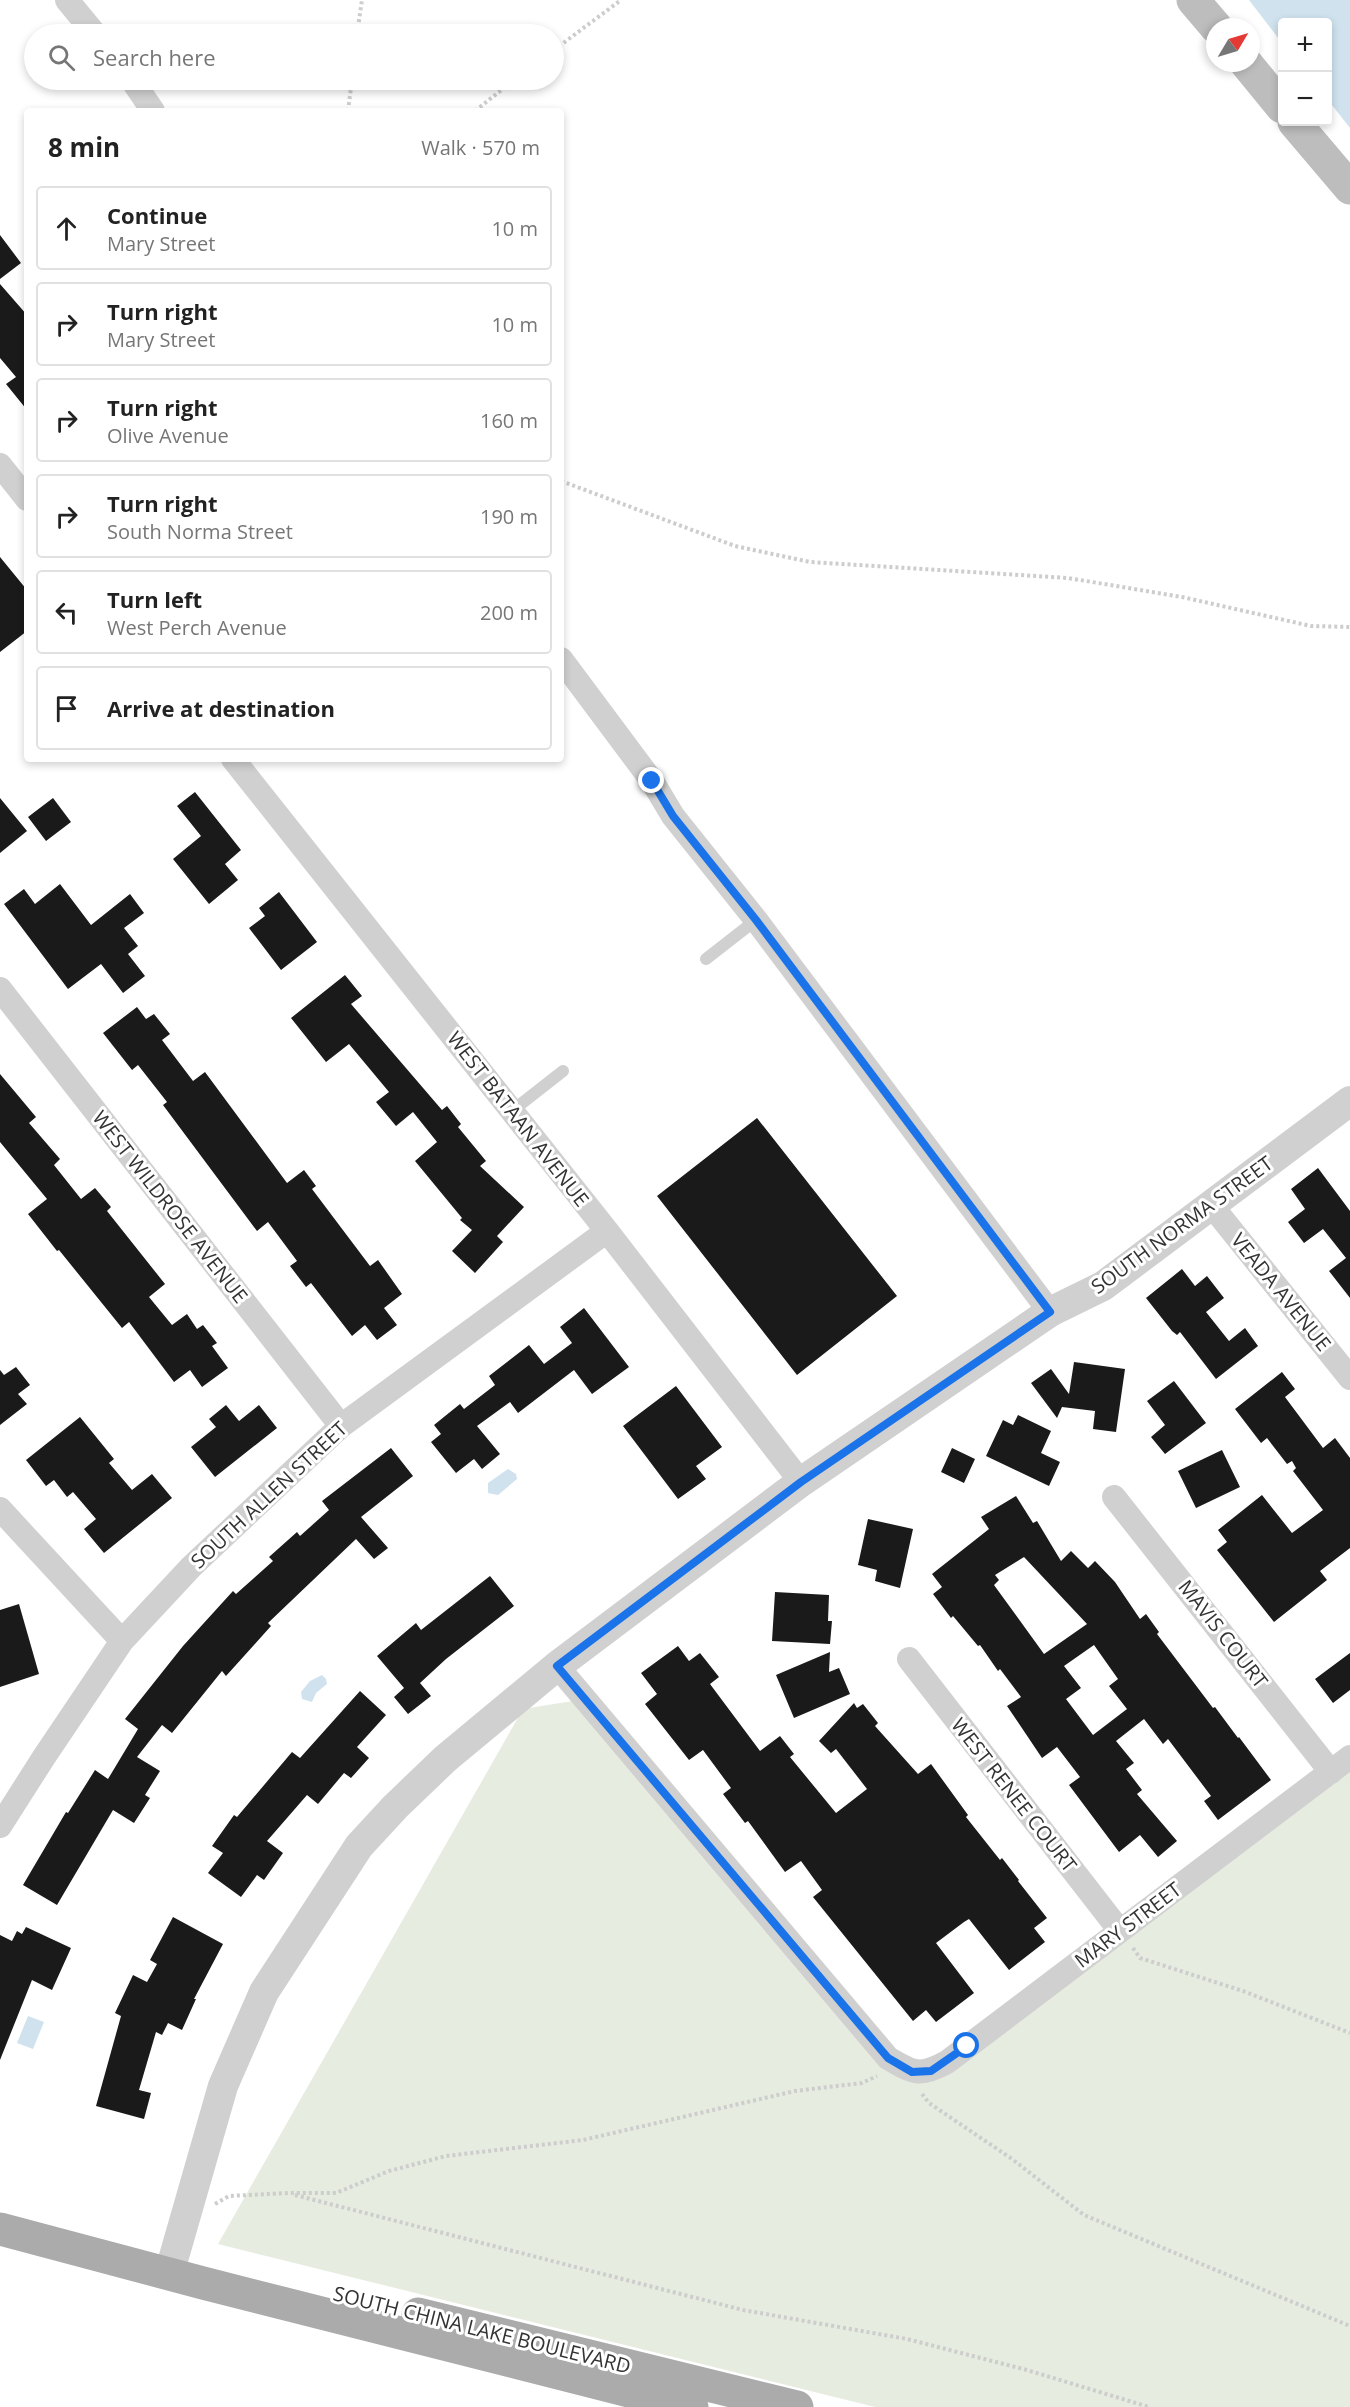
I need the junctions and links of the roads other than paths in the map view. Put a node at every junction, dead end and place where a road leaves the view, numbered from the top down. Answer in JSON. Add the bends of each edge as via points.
{"nodes":[{"id":1,"x":68,"y":0,"type":"edge"},
{"id":2,"x":1193,"y":0,"type":"edge"},
{"id":3,"x":1208,"y":18,"type":"edge"},
{"id":4,"x":87,"y":24,"type":"edge"},
{"id":5,"x":1253,"y":72,"type":"edge"},
{"id":6,"x":139,"y":90,"type":"edge"},
{"id":7,"x":1278,"y":102,"type":"edge"},
{"id":8,"x":151,"y":108,"type":"edge"},
{"id":9,"x":1297,"y":126,"type":"edge"},
{"id":10,"x":1350,"y":188,"type":"edge"},
{"id":11,"x":3,"y":474,"type":"edge"},
{"id":12,"x":24,"y":496,"type":"edge"},
{"id":13,"x":564,"y":663,"type":"edge"},
{"id":14,"x":235,"y":762,"type":"edge"},
{"id":15,"x":756,"y":920,"type":"junction"},
{"id":16,"x":706,"y":959,"type":"dead end"},
{"id":17,"x":0,"y":988,"type":"edge"},
{"id":18,"x":563,"y":1071,"type":"dead end"},
{"id":19,"x":1350,"y":1101,"type":"edge"},
{"id":20,"x":512,"y":1111,"type":"junction"},
{"id":21,"x":1212,"y":1206,"type":"junction"},
{"id":22,"x":607,"y":1231,"type":"junction"},
{"id":23,"x":1050,"y":1312,"type":"junction"},
{"id":24,"x":1350,"y":1378,"type":"edge"},
{"id":25,"x":341,"y":1426,"type":"junction"},
{"id":26,"x":801,"y":1482,"type":"junction"},
{"id":27,"x":1114,"y":1497,"type":"dead end"},
{"id":28,"x":0,"y":1509,"type":"edge"},
{"id":29,"x":122,"y":1641,"type":"junction"},
{"id":30,"x":909,"y":1659,"type":"dead end"},
{"id":31,"x":557,"y":1666,"type":"junction"},
{"id":32,"x":1341,"y":1764,"type":"edge"},
{"id":33,"x":0,"y":1826,"type":"edge"},
{"id":34,"x":1120,"y":1931,"type":"junction"},
{"id":35,"x":0,"y":2229,"type":"edge"},
{"id":36,"x":169,"y":2274,"type":"junction"},
{"id":37,"x":692,"y":2407,"type":"edge"},
{"id":38,"x":797,"y":2407,"type":"edge"}],
"edges":[{"from":1,"to":4,"type":"street"},
{"from":2,"to":3,"type":"main road"},
{"from":5,"to":7,"type":"main road"},
{"from":6,"to":8,"type":"street"},
{"from":9,"to":10,"type":"main road"},
{"from":11,"to":12,"type":"street"},
{"from":13,"to":15,"type":"street","via":[[652,781],[673,816]]},
{"from":14,"to":20,"type":"street","name":"WEST BATAAN AVENUE"},
{"from":15,"to":16,"type":"lane"},
{"from":15,"to":23,"type":"street"},
{"from":17,"to":25,"type":"street","name":"WEST WILDROSE AVENUE"},
{"from":18,"to":20,"type":"lane"},
{"from":19,"to":21,"type":"street","name":"SOUTH NORMA STREET"},
{"from":20,"to":22,"type":"street","name":"WEST BATAAN AVENUE"},
{"from":21,"to":23,"type":"street","name":"SOUTH NORMA STREET","via":[[1103,1286]]},
{"from":21,"to":24,"type":"street","name":"VEADA AVENUE"},
{"from":22,"to":25,"type":"street","name":"SOUTH ALLEN STREET"},
{"from":22,"to":26,"type":"street","name":"WEST BATAAN AVENUE"},
{"from":23,"to":26,"type":"street","name":"SOUTH NORMA STREET"},
{"from":25,"to":29,"type":"street","name":"SOUTH ALLEN STREET","via":[[191,1567]]},
{"from":26,"to":31,"type":"street","name":"SOUTH NORMA STREET"},
{"from":27,"to":32,"type":"street","name":"MAVIS COURT"},
{"from":28,"to":29,"type":"street"},
{"from":29,"to":33,"type":"street","name":"SOUTH ALLEN STREET"},
{"from":30,"to":34,"type":"street","name":"WEST RENEE COURT"},
{"from":31,"to":34,"type":"street","name":"MARY STREET","via":[[888,2058],[912,2072],[931,2071],[947,2062]]},
{"from":31,"to":36,"type":"street","name":"SOUTH NORMA STREET","via":[[394,1807],[359,1846],[264,1992],[223,2086]]},
{"from":32,"to":34,"type":"street","name":"MARY STREET"},
{"from":35,"to":36,"type":"main road","name":"SOUTH CHINA LAKE BOULEVARD"},
{"from":36,"to":37,"type":"main road","name":"SOUTH CHINA LAKE BOULEVARD"},
{"from":36,"to":38,"type":"main road","name":"SOUTH CHINA LAKE BOULEVARD","via":[[206,2262]]}]}
